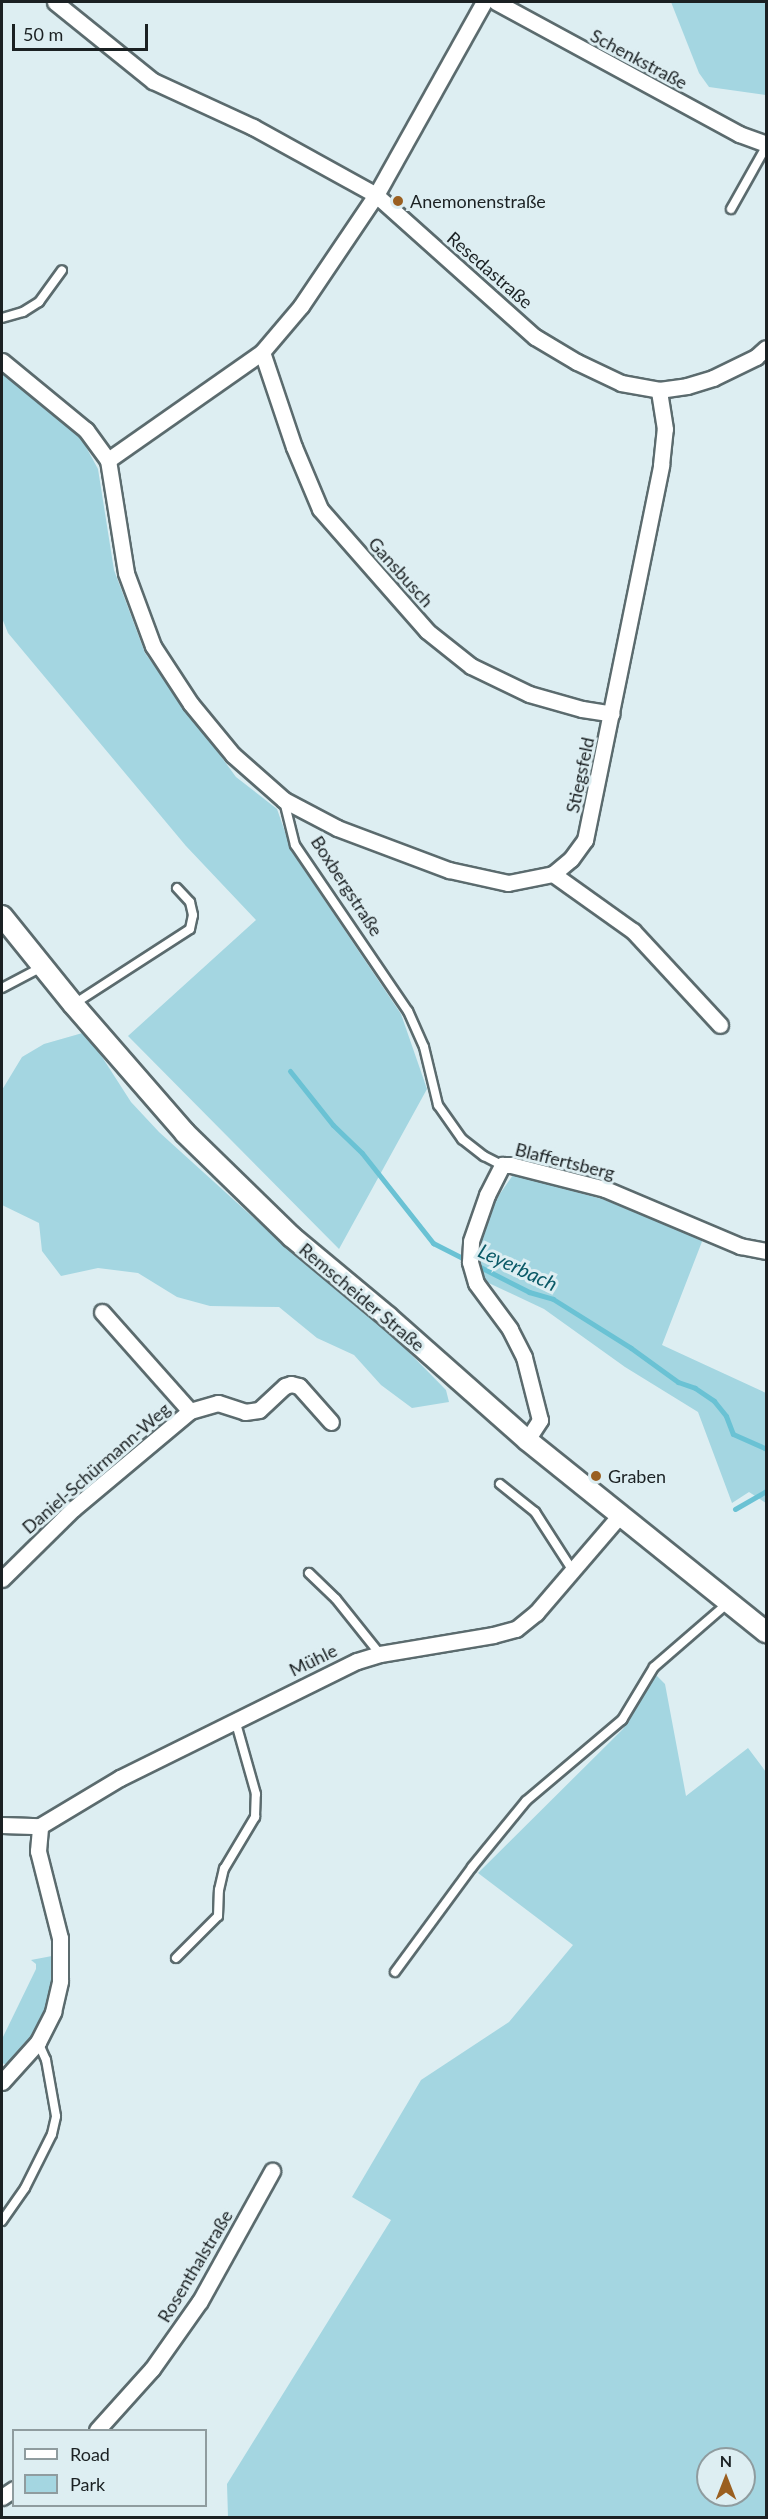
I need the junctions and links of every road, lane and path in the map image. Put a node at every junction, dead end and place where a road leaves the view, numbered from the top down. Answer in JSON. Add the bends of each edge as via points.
{"nodes":[{"id":1,"x":55,"y":2,"type":"edge"},
{"id":2,"x":484,"y":2,"type":"edge"},
{"id":3,"x":496,"y":2,"type":"edge"},
{"id":4,"x":766,"y":146,"type":"edge"},
{"id":5,"x":376,"y":195,"type":"junction"},
{"id":6,"x":731,"y":209,"type":"dead end"},
{"id":7,"x":62,"y":270,"type":"dead end"},
{"id":8,"x":2,"y":318,"type":"edge"},
{"id":9,"x":766,"y":348,"type":"edge"},
{"id":10,"x":262,"y":352,"type":"junction"},
{"id":11,"x":2,"y":361,"type":"edge"},
{"id":12,"x":659,"y":390,"type":"junction"},
{"id":13,"x":108,"y":460,"type":"junction"},
{"id":14,"x":612,"y":714,"type":"junction"},
{"id":15,"x":284,"y":800,"type":"junction"},
{"id":16,"x":553,"y":874,"type":"junction"},
{"id":17,"x":177,"y":888,"type":"dead end"},
{"id":18,"x":2,"y":916,"type":"edge"},
{"id":19,"x":42,"y":967,"type":"junction"},
{"id":20,"x":2,"y":988,"type":"edge"},
{"id":21,"x":73,"y":1004,"type":"junction"},
{"id":22,"x":720,"y":1025,"type":"dead end"},
{"id":23,"x":502,"y":1165,"type":"junction"},
{"id":24,"x":766,"y":1251,"type":"edge"},
{"id":25,"x":102,"y":1312,"type":"dead end"},
{"id":26,"x":190,"y":1412,"type":"junction"},
{"id":27,"x":331,"y":1422,"type":"dead end"},
{"id":28,"x":527,"y":1440,"type":"junction"},
{"id":29,"x":500,"y":1484,"type":"dead end"},
{"id":30,"x":621,"y":1514,"type":"junction"},
{"id":31,"x":573,"y":1571,"type":"junction"},
{"id":32,"x":309,"y":1573,"type":"dead end"},
{"id":33,"x":2,"y":1579,"type":"edge"},
{"id":34,"x":728,"y":1603,"type":"junction"},
{"id":35,"x":766,"y":1632,"type":"edge"},
{"id":36,"x":380,"y":1653,"type":"junction"},
{"id":37,"x":235,"y":1720,"type":"junction"},
{"id":38,"x":2,"y":1825,"type":"edge"},
{"id":39,"x":40,"y":1826,"type":"junction"},
{"id":40,"x":176,"y":1958,"type":"dead end"},
{"id":41,"x":395,"y":1972,"type":"dead end"},
{"id":42,"x":38,"y":2042,"type":"junction"},
{"id":43,"x":2,"y":2082,"type":"edge"},
{"id":44,"x":272,"y":2171,"type":"dead end"},
{"id":45,"x":2,"y":2221,"type":"edge"},
{"id":46,"x":98,"y":2429,"type":"edge"}],
"edges":[{"from":1,"to":5,"type":"street","name":"Resedastraße","via":[[153,81],[253,127]]},
{"from":2,"to":5,"type":"street"},
{"from":3,"to":4,"type":"street","name":"Schenkstraße"},
{"from":4,"to":6,"type":"lane"},
{"from":5,"to":10,"type":"street","via":[[301,306]]},
{"from":5,"to":12,"type":"street","name":"Resedastraße","via":[[535,337],[621,383]]},
{"from":7,"to":8,"type":"lane","via":[[39,302]]},
{"from":9,"to":12,"type":"street","name":"Resedastraße","via":[[713,378]]},
{"from":10,"to":13,"type":"street"},
{"from":10,"to":14,"type":"street","name":"Gansbusch","via":[[294,447],[320,508],[428,631],[471,666],[530,694]]},
{"from":11,"to":13,"type":"street","via":[[86,430]]},
{"from":12,"to":14,"type":"street","name":"Stiegsfeld","via":[[665,429],[661,465]]},
{"from":13,"to":15,"type":"street","via":[[126,573],[153,646],[191,704],[233,755]]},
{"from":14,"to":16,"type":"street","name":"Stiegsfeld","via":[[585,840]]},
{"from":15,"to":16,"type":"street","via":[[337,828],[449,870],[508,882]]},
{"from":15,"to":23,"type":"lane","name":"Boxbergstraße","via":[[295,845],[408,1011],[424,1047],[438,1105],[462,1139]]},
{"from":16,"to":22,"type":"street","via":[[633,931]]},
{"from":17,"to":21,"type":"lane","via":[[190,902],[193,915],[189,929]]},
{"from":18,"to":19,"type":"main road","name":"Remscheider Straße"},
{"from":19,"to":20,"type":"lane"},
{"from":19,"to":21,"type":"main road","name":"Remscheider Straße"},
{"from":21,"to":28,"type":"main road","name":"Remscheider Straße","via":[[185,1133],[292,1237]]},
{"from":23,"to":24,"type":"street","name":"Blaffertsberg","via":[[511,1164],[604,1189],[740,1246]]},
{"from":23,"to":28,"type":"street","name":"Blaffertsberg","via":[[487,1195],[469,1252],[476,1283],[510,1329],[524,1357],[540,1420]]},
{"from":25,"to":26,"type":"street","name":"Daniel-Schürmann-Weg"},
{"from":26,"to":27,"type":"street","name":"Daniel-Schürmann-Weg","via":[[218,1403],[245,1412],[258,1410],[291,1384],[299,1386]]},
{"from":26,"to":33,"type":"street","name":"Daniel-Schürmann-Weg","via":[[73,1509]]},
{"from":28,"to":30,"type":"main road","name":"Remscheider Straße"},
{"from":29,"to":31,"type":"lane","via":[[535,1512]]},
{"from":30,"to":31,"type":"street","name":"Mühle"},
{"from":30,"to":34,"type":"main road","name":"Remscheider Straße"},
{"from":31,"to":36,"type":"street","name":"Mühle","via":[[536,1613],[516,1629]]},
{"from":32,"to":36,"type":"lane"},
{"from":34,"to":35,"type":"main road","name":"Remscheider Straße"},
{"from":34,"to":41,"type":"lane","via":[[654,1667],[622,1720],[526,1802],[472,1866]]},
{"from":36,"to":37,"type":"street","name":"Mühle"},
{"from":37,"to":39,"type":"street","name":"Mühle","via":[[120,1778]]},
{"from":37,"to":40,"type":"lane","via":[[256,1794],[255,1817],[224,1869],[218,1916]]},
{"from":38,"to":39,"type":"street"},
{"from":39,"to":42,"type":"street","via":[[38,1851],[60,1938],[60,1981],[56,2001]]},
{"from":42,"to":43,"type":"street"},
{"from":42,"to":45,"type":"lane","via":[[46,2061],[56,2116],[52,2134],[25,2188]]},
{"from":44,"to":46,"type":"street","name":"Rosenthalstraße","via":[[200,2301],[152,2369]]}]}
